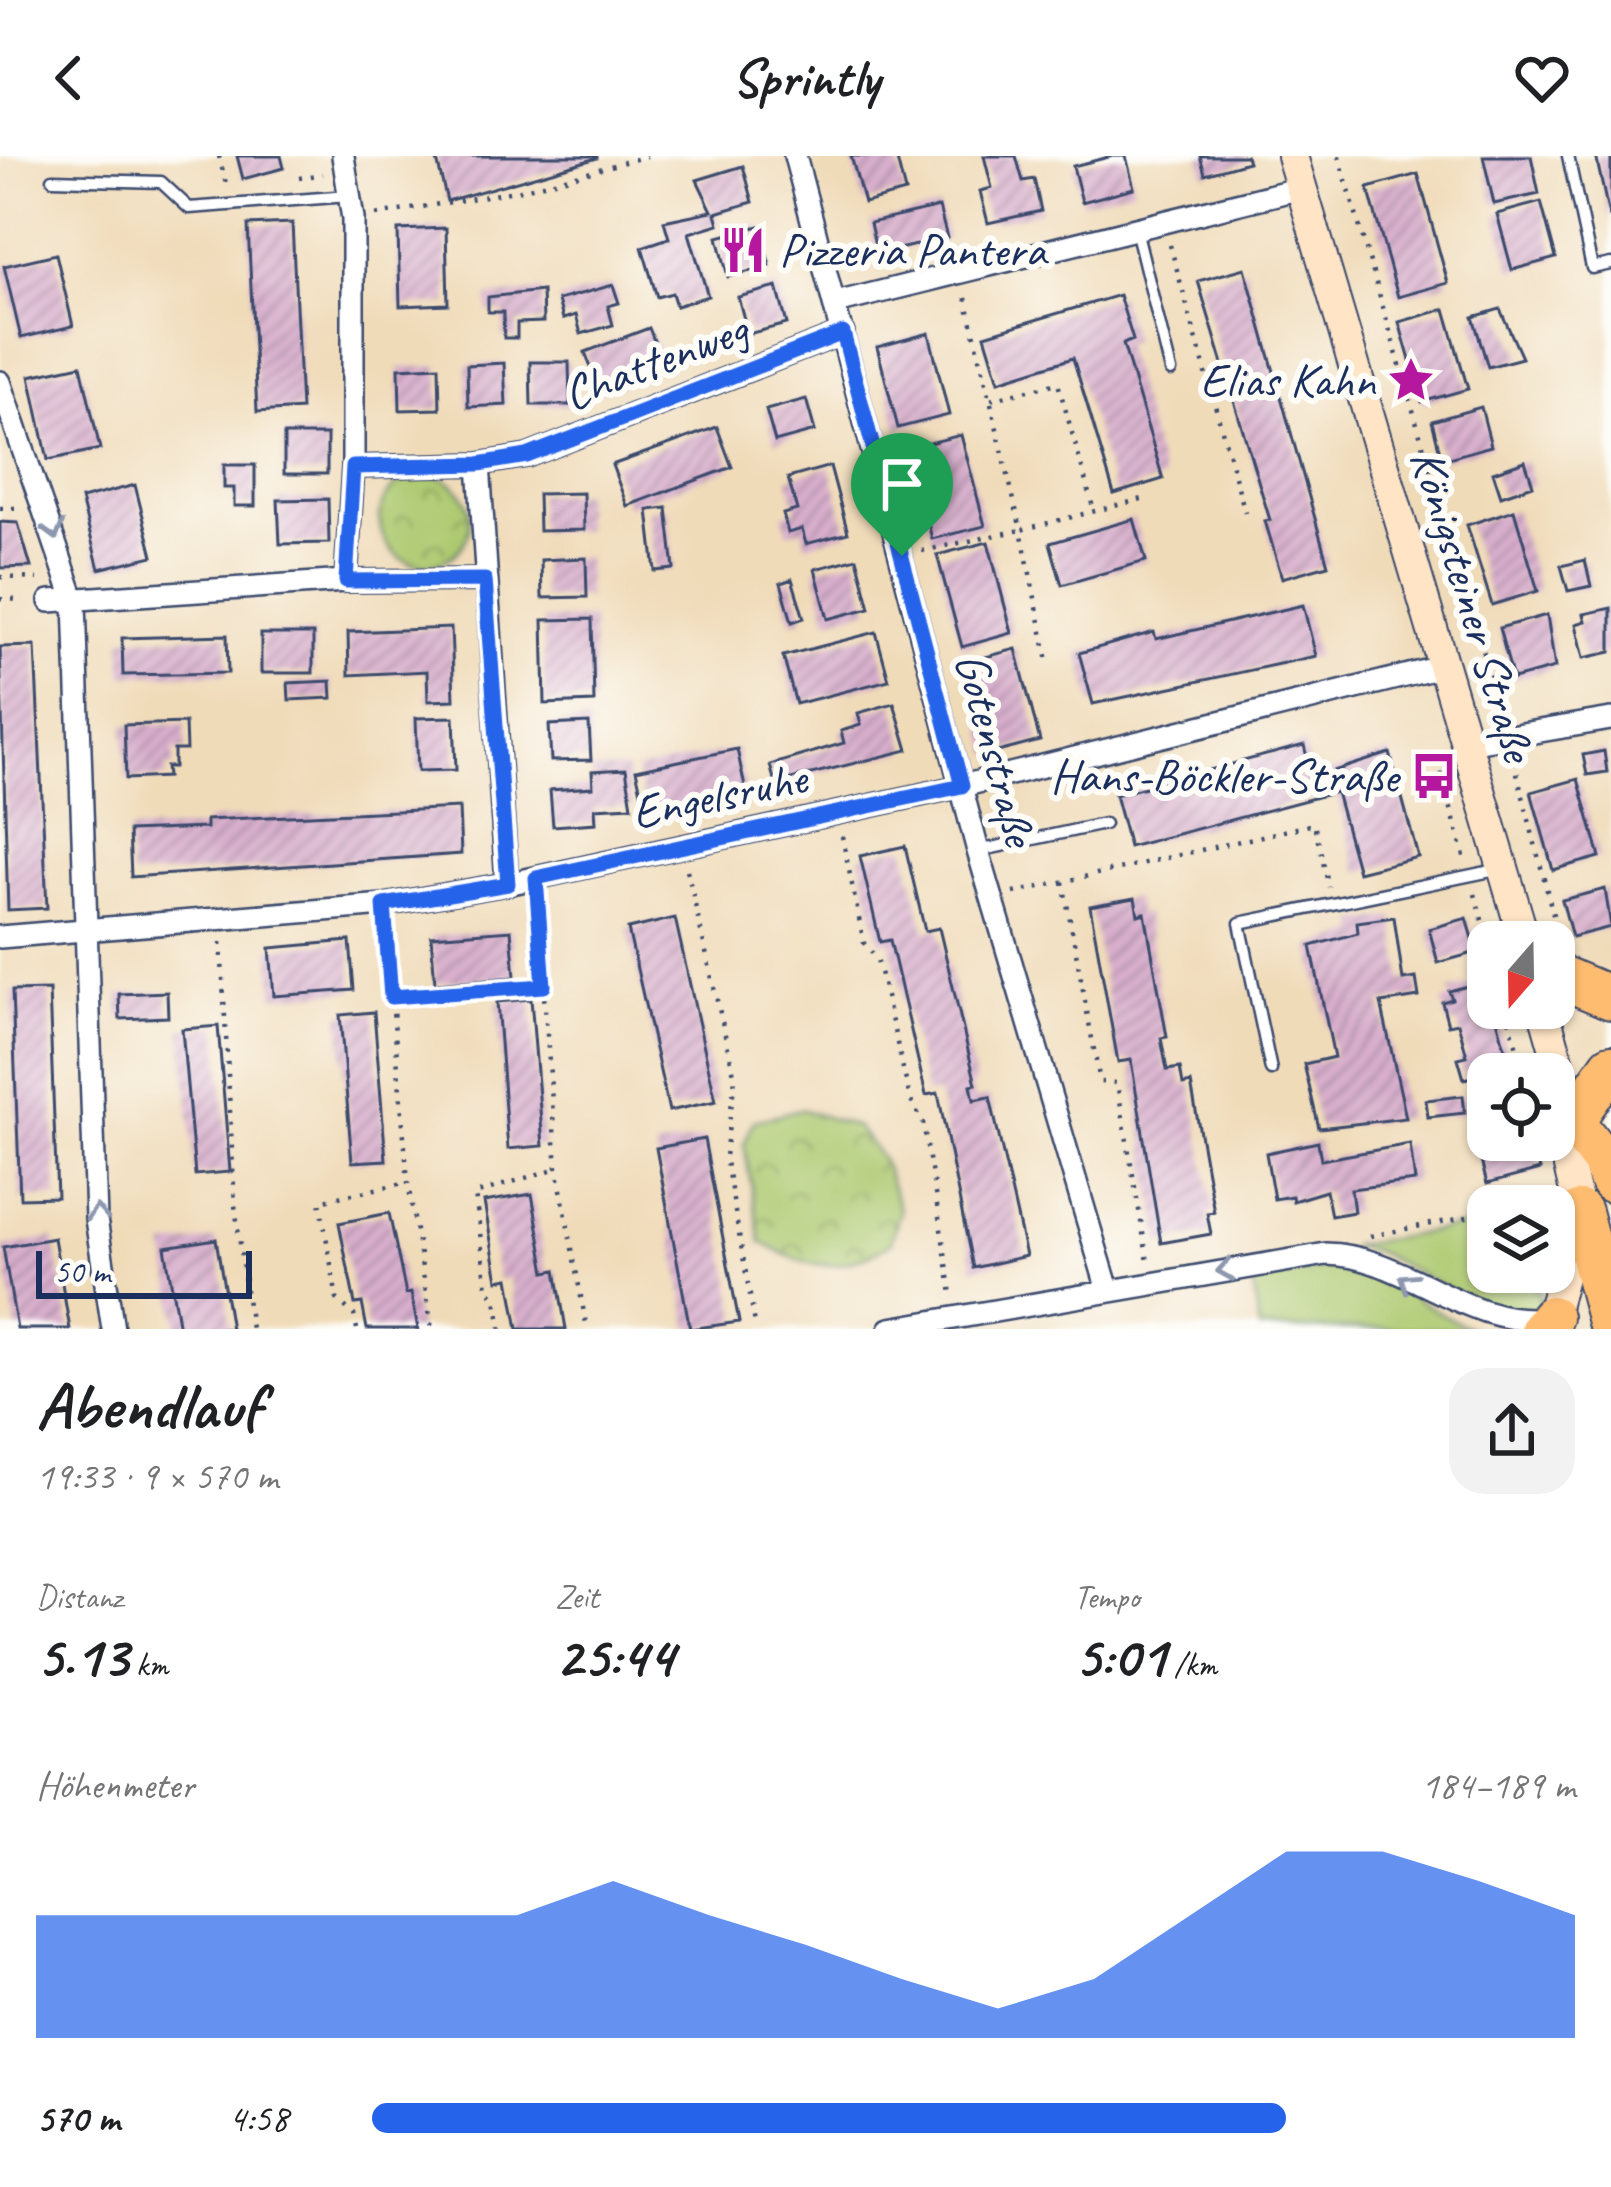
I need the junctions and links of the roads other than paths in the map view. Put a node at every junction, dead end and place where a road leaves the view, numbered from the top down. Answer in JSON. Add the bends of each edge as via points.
{"nodes":[{"id":1,"x":795,"y":156,"type":"edge"},
{"id":2,"x":1292,"y":156,"type":"edge"},
{"id":3,"x":1568,"y":156,"type":"edge"},
{"id":4,"x":344,"y":163,"type":"edge"},
{"id":5,"x":52,"y":179,"type":"dead end"},
{"id":6,"x":1301,"y":188,"type":"junction"},
{"id":7,"x":352,"y":207,"type":"junction"},
{"id":8,"x":1136,"y":229,"type":"junction"},
{"id":9,"x":1611,"y":265,"type":"edge"},
{"id":10,"x":836,"y":303,"type":"junction"},
{"id":11,"x":843,"y":333,"type":"junction"},
{"id":12,"x":1171,"y":371,"type":"dead end"},
{"id":13,"x":0,"y":382,"type":"edge"},
{"id":14,"x":479,"y":464,"type":"junction"},
{"id":15,"x":353,"y":467,"type":"junction"},
{"id":16,"x":485,"y":580,"type":"junction"},
{"id":17,"x":346,"y":581,"type":"junction"},
{"id":18,"x":50,"y":601,"type":"dead end"},
{"id":19,"x":75,"y":602,"type":"junction"},
{"id":20,"x":1445,"y":666,"type":"junction"},
{"id":21,"x":1611,"y":718,"type":"edge"},
{"id":22,"x":1468,"y":743,"type":"junction"},
{"id":23,"x":962,"y":786,"type":"junction"},
{"id":24,"x":1104,"y":824,"type":"dead end"},
{"id":25,"x":978,"y":851,"type":"junction"},
{"id":26,"x":1504,"y":868,"type":"junction"},
{"id":27,"x":508,"y":884,"type":"junction"},
{"id":28,"x":1519,"y":921,"type":"edge"},
{"id":29,"x":88,"y":931,"type":"junction"},
{"id":30,"x":0,"y":937,"type":"edge"},
{"id":31,"x":1573,"y":1029,"type":"edge"},
{"id":32,"x":1611,"y":1066,"type":"edge"},
{"id":33,"x":1271,"y":1070,"type":"dead end"},
{"id":34,"x":1577,"y":1122,"type":"junction"},
{"id":35,"x":1611,"y":1180,"type":"edge"},
{"id":36,"x":1569,"y":1185,"type":"edge"},
{"id":37,"x":1575,"y":1224,"type":"edge"},
{"id":38,"x":1108,"y":1290,"type":"junction"},
{"id":39,"x":1552,"y":1293,"type":"edge"},
{"id":40,"x":1546,"y":1323,"type":"edge"},
{"id":41,"x":113,"y":1329,"type":"edge"},
{"id":42,"x":890,"y":1329,"type":"edge"},
{"id":43,"x":1611,"y":1329,"type":"edge"}],
"edges":[{"from":1,"to":10,"type":"street","name":"Gotenstraße"},
{"from":2,"to":6,"type":"main road","name":"Königsteiner Straße"},
{"from":3,"to":9,"type":"lane","via":[[1592,268]]},
{"from":4,"to":7,"type":"street"},
{"from":5,"to":7,"type":"lane","via":[[160,182],[189,208]]},
{"from":6,"to":8,"type":"street"},
{"from":6,"to":20,"type":"main road","name":"Königsteiner Straße"},
{"from":7,"to":15,"type":"street"},
{"from":8,"to":10,"type":"street"},
{"from":8,"to":12,"type":"lane"},
{"from":10,"to":11,"type":"street","name":"Gotenstraße"},
{"from":11,"to":14,"type":"street","name":"Chattenweg","via":[[527,456]]},
{"from":11,"to":23,"type":"street","name":"Gotenstraße"},
{"from":13,"to":19,"type":"street","one_way":true},
{"from":14,"to":15,"type":"street","name":"Chattenweg"},
{"from":14,"to":16,"type":"street"},
{"from":15,"to":17,"type":"street"},
{"from":16,"to":17,"type":"street"},
{"from":16,"to":27,"type":"street"},
{"from":17,"to":19,"type":"street"},
{"from":18,"to":19,"type":"street"},
{"from":19,"to":29,"type":"street"},
{"from":20,"to":22,"type":"main road","name":"Königsteiner Straße"},
{"from":20,"to":23,"type":"street","name":"Engelsruhe"},
{"from":21,"to":22,"type":"street"},
{"from":22,"to":26,"type":"main road","name":"Königsteiner Straße"},
{"from":23,"to":25,"type":"street","name":"Gotenstraße"},
{"from":23,"to":27,"type":"street","name":"Engelsruhe"},
{"from":24,"to":25,"type":"lane"},
{"from":25,"to":38,"type":"street","name":"Gotenstraße"},
{"from":26,"to":28,"type":"main road","name":"Königsteiner Straße"},
{"from":26,"to":33,"type":"lane","via":[[1240,923]]},
{"from":27,"to":29,"type":"street","name":"Engelsruhe","via":[[384,905]]},
{"from":29,"to":30,"type":"street","name":"Engelsruhe"},
{"from":41,"to":29,"type":"street","one_way":true,"via":[[96,1219]]},
{"from":31,"to":34,"type":"main road"},
{"from":32,"to":34,"type":"highway"},
{"from":34,"to":35,"type":"highway"},
{"from":34,"to":36,"type":"main road"},
{"from":37,"to":43,"type":"highway"},
{"from":40,"to":38,"type":"street","one_way":true,"via":[[1483,1322],[1371,1261],[1341,1254]]},
{"from":38,"to":42,"type":"street"},
{"from":39,"to":40,"type":"main road"}]}
